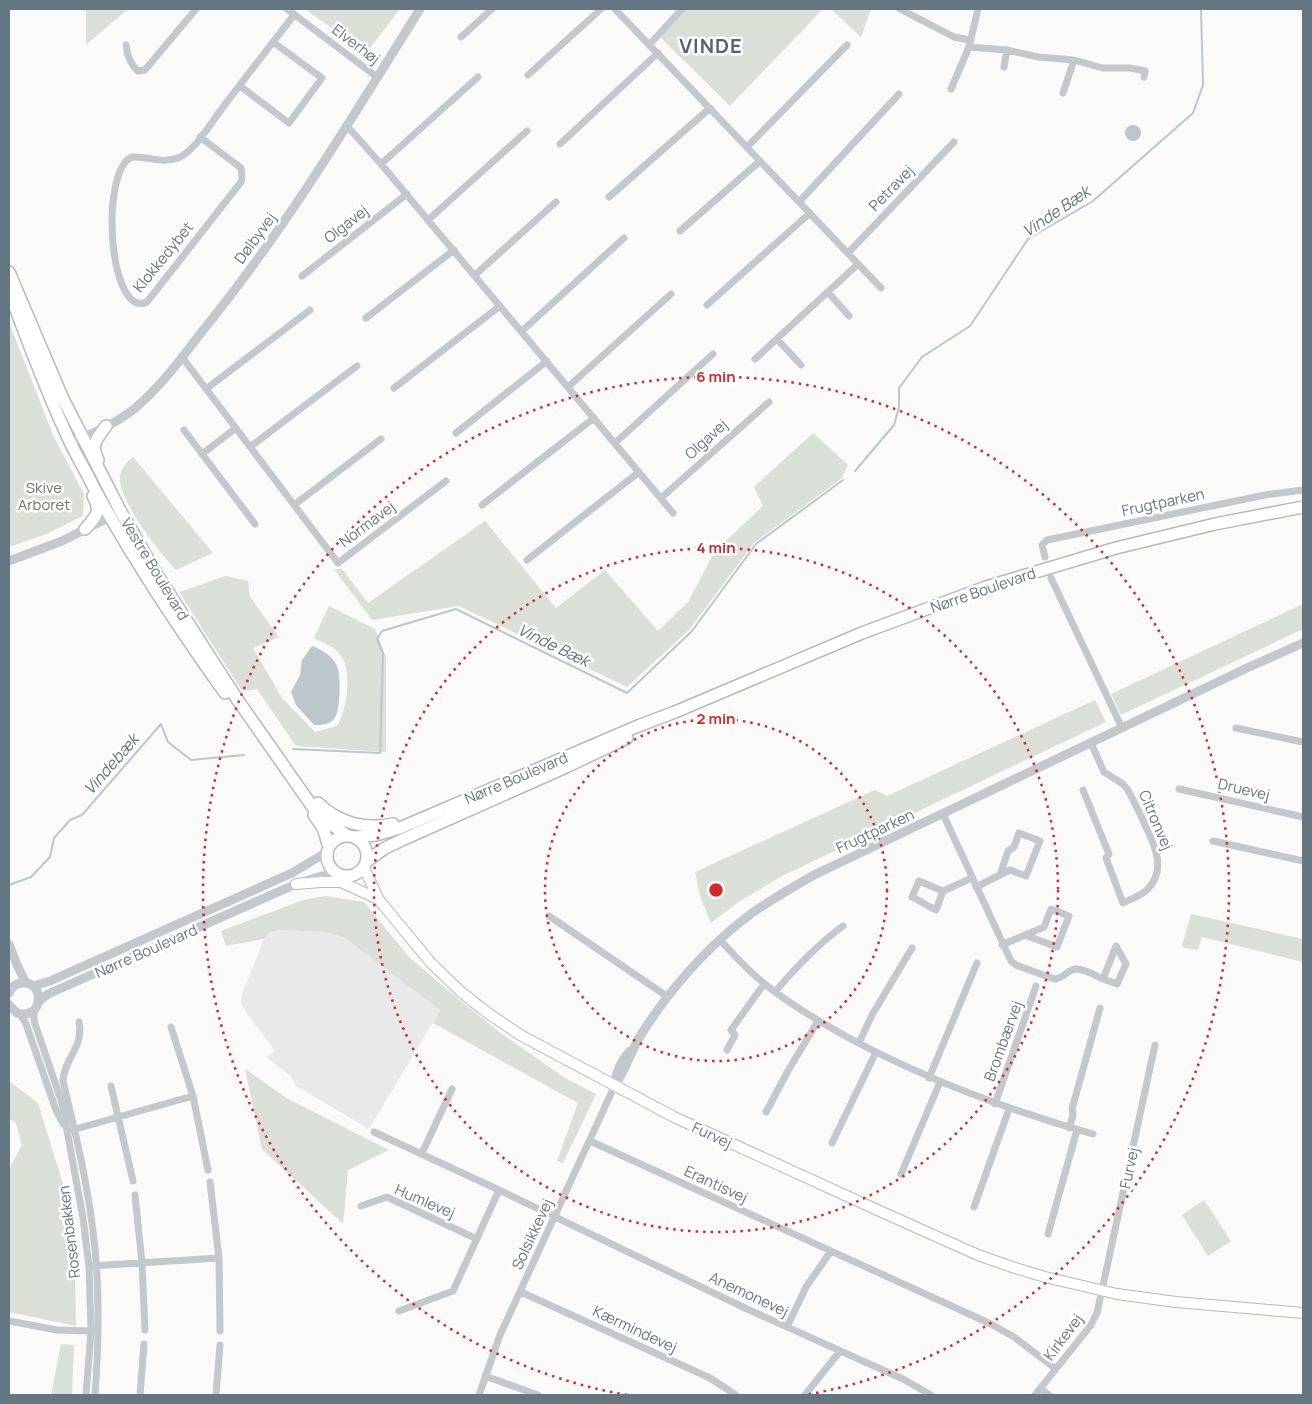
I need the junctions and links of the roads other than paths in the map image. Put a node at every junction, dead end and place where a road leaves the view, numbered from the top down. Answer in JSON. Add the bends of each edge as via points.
{"nodes":[{"id":1,"x":196,"y":9,"type":"edge"},
{"id":2,"x":287,"y":9,"type":"edge"},
{"id":3,"x":420,"y":9,"type":"edge"},
{"id":4,"x":492,"y":9,"type":"edge"},
{"id":5,"x":601,"y":9,"type":"edge"},
{"id":6,"x":615,"y":9,"type":"edge"},
{"id":7,"x":682,"y":9,"type":"edge"},
{"id":8,"x":900,"y":9,"type":"edge"},
{"id":9,"x":978,"y":9,"type":"edge"},
{"id":10,"x":294,"y":15,"type":"junction"},
{"id":11,"x":461,"y":37,"type":"dead end"},
{"id":12,"x":273,"y":42,"type":"junction"},
{"id":13,"x":970,"y":44,"type":"junction"},
{"id":14,"x":126,"y":45,"type":"dead end"},
{"id":15,"x":649,"y":45,"type":"junction"},
{"id":16,"x":846,"y":45,"type":"dead end"},
{"id":17,"x":1007,"y":50,"type":"junction"},
{"id":18,"x":658,"y":53,"type":"junction"},
{"id":19,"x":1074,"y":60,"type":"junction"},
{"id":20,"x":1004,"y":67,"type":"dead end"},
{"id":21,"x":528,"y":74,"type":"dead end"},
{"id":22,"x":377,"y":77,"type":"junction"},
{"id":23,"x":478,"y":77,"type":"dead end"},
{"id":24,"x":1144,"y":77,"type":"dead end"},
{"id":25,"x":240,"y":86,"type":"junction"},
{"id":26,"x":951,"y":89,"type":"dead end"},
{"id":27,"x":1063,"y":93,"type":"dead end"},
{"id":28,"x":899,"y":94,"type":"dead end"},
{"id":29,"x":710,"y":108,"type":"junction"},
{"id":30,"x":347,"y":126,"type":"junction"},
{"id":31,"x":527,"y":131,"type":"dead end"},
{"id":32,"x":200,"y":137,"type":"junction"},
{"id":33,"x":954,"y":142,"type":"dead end"},
{"id":34,"x":560,"y":144,"type":"dead end"},
{"id":35,"x":747,"y":147,"type":"junction"},
{"id":36,"x":760,"y":161,"type":"junction"},
{"id":37,"x":381,"y":164,"type":"junction"},
{"id":38,"x":407,"y":194,"type":"junction"},
{"id":39,"x":609,"y":197,"type":"dead end"},
{"id":40,"x":556,"y":202,"type":"dead end"},
{"id":41,"x":799,"y":202,"type":"junction"},
{"id":42,"x":810,"y":213,"type":"junction"},
{"id":43,"x":428,"y":220,"type":"junction"},
{"id":44,"x":680,"y":231,"type":"dead end"},
{"id":45,"x":624,"y":238,"type":"dead end"},
{"id":46,"x":454,"y":250,"type":"junction"},
{"id":47,"x":848,"y":253,"type":"junction"},
{"id":48,"x":858,"y":264,"type":"junction"},
{"id":49,"x":9,"y":272,"type":"edge"},
{"id":50,"x":475,"y":275,"type":"junction"},
{"id":51,"x":302,"y":276,"type":"dead end"},
{"id":52,"x":881,"y":288,"type":"dead end"},
{"id":53,"x":9,"y":291,"type":"edge"},
{"id":54,"x":828,"y":292,"type":"junction"},
{"id":55,"x":671,"y":294,"type":"dead end"},
{"id":56,"x":707,"y":305,"type":"dead end"},
{"id":57,"x":500,"y":306,"type":"junction"},
{"id":58,"x":310,"y":310,"type":"dead end"},
{"id":59,"x":849,"y":316,"type":"dead end"},
{"id":60,"x":366,"y":318,"type":"dead end"},
{"id":61,"x":522,"y":331,"type":"junction"},
{"id":62,"x":777,"y":339,"type":"junction"},
{"id":63,"x":713,"y":354,"type":"dead end"},
{"id":64,"x":182,"y":357,"type":"junction"},
{"id":65,"x":755,"y":359,"type":"dead end"},
{"id":66,"x":547,"y":361,"type":"junction"},
{"id":67,"x":801,"y":365,"type":"dead end"},
{"id":68,"x":357,"y":366,"type":"dead end"},
{"id":69,"x":568,"y":387,"type":"junction"},
{"id":70,"x":394,"y":388,"type":"dead end"},
{"id":71,"x":206,"y":389,"type":"junction"},
{"id":72,"x":769,"y":402,"type":"dead end"},
{"id":73,"x":594,"y":418,"type":"junction"},
{"id":74,"x":106,"y":426,"type":"junction"},
{"id":75,"x":236,"y":428,"type":"junction"},
{"id":76,"x":184,"y":430,"type":"dead end"},
{"id":77,"x":456,"y":433,"type":"dead end"},
{"id":78,"x":82,"y":438,"type":"junction"},
{"id":79,"x":381,"y":439,"type":"dead end"},
{"id":80,"x":615,"y":443,"type":"junction"},
{"id":81,"x":70,"y":444,"type":"junction"},
{"id":82,"x":250,"y":447,"type":"junction"},
{"id":83,"x":202,"y":454,"type":"junction"},
{"id":84,"x":77,"y":455,"type":"junction"},
{"id":85,"x":639,"y":472,"type":"junction"},
{"id":86,"x":446,"y":481,"type":"dead end"},
{"id":87,"x":1303,"y":490,"type":"edge"},
{"id":88,"x":661,"y":498,"type":"junction"},
{"id":89,"x":294,"y":505,"type":"junction"},
{"id":90,"x":482,"y":505,"type":"dead end"},
{"id":91,"x":1303,"y":507,"type":"edge"},
{"id":92,"x":673,"y":512,"type":"dead end"},
{"id":93,"x":115,"y":514,"type":"junction"},
{"id":94,"x":255,"y":524,"type":"dead end"},
{"id":95,"x":85,"y":529,"type":"junction"},
{"id":96,"x":133,"y":533,"type":"junction"},
{"id":97,"x":1045,"y":557,"type":"dead end"},
{"id":98,"x":9,"y":560,"type":"edge"},
{"id":99,"x":527,"y":560,"type":"dead end"},
{"id":100,"x":1051,"y":578,"type":"dead end"},
{"id":101,"x":1303,"y":643,"type":"edge"},
{"id":102,"x":675,"y":712,"type":"junction"},
{"id":103,"x":1122,"y":728,"type":"junction"},
{"id":104,"x":1236,"y":728,"type":"dead end"},
{"id":105,"x":1303,"y":742,"type":"edge"},
{"id":106,"x":1091,"y":743,"type":"junction"},
{"id":107,"x":280,"y":758,"type":"junction"},
{"id":108,"x":1179,"y":789,"type":"dead end"},
{"id":109,"x":1083,"y":790,"type":"dead end"},
{"id":110,"x":478,"y":794,"type":"junction"},
{"id":111,"x":943,"y":814,"type":"junction"},
{"id":112,"x":1303,"y":817,"type":"edge"},
{"id":113,"x":351,"y":836,"type":"junction"},
{"id":114,"x":1213,"y":841,"type":"dead end"},
{"id":115,"x":328,"y":850,"type":"junction"},
{"id":116,"x":1303,"y":861,"type":"edge"},
{"id":117,"x":365,"y":865,"type":"junction"},
{"id":118,"x":1000,"y":875,"type":"junction"},
{"id":119,"x":343,"y":876,"type":"junction"},
{"id":120,"x":972,"y":878,"type":"junction"},
{"id":121,"x":296,"y":884,"type":"junction"},
{"id":122,"x":976,"y":886,"type":"junction"},
{"id":123,"x":944,"y":891,"type":"junction"},
{"id":124,"x":377,"y":897,"type":"junction"},
{"id":125,"x":549,"y":916,"type":"dead end"},
{"id":126,"x":843,"y":926,"type":"dead end"},
{"id":127,"x":1025,"y":935,"type":"junction"},
{"id":128,"x":720,"y":940,"type":"junction"},
{"id":129,"x":9,"y":944,"type":"edge"},
{"id":130,"x":1002,"y":945,"type":"junction"},
{"id":131,"x":912,"y":948,"type":"dead end"},
{"id":132,"x":978,"y":963,"type":"dead end"},
{"id":133,"x":1103,"y":979,"type":"junction"},
{"id":134,"x":764,"y":984,"type":"junction"},
{"id":135,"x":30,"y":985,"type":"junction"},
{"id":136,"x":1036,"y":986,"type":"dead end"},
{"id":137,"x":9,"y":988,"type":"edge"},
{"id":138,"x":775,"y":992,"type":"junction"},
{"id":139,"x":668,"y":997,"type":"junction"},
{"id":140,"x":39,"y":1001,"type":"junction"},
{"id":141,"x":1100,"y":1008,"type":"dead end"},
{"id":142,"x":34,"y":1010,"type":"junction"},
{"id":143,"x":13,"y":1011,"type":"edge"},
{"id":144,"x":818,"y":1021,"type":"junction"},
{"id":145,"x":79,"y":1022,"type":"dead end"},
{"id":146,"x":171,"y":1027,"type":"dead end"},
{"id":147,"x":859,"y":1043,"type":"junction"},
{"id":148,"x":1155,"y":1045,"type":"dead end"},
{"id":149,"x":727,"y":1050,"type":"dead end"},
{"id":150,"x":876,"y":1052,"type":"junction"},
{"id":151,"x":929,"y":1078,"type":"junction"},
{"id":152,"x":940,"y":1082,"type":"junction"},
{"id":153,"x":111,"y":1086,"type":"dead end"},
{"id":154,"x":614,"y":1087,"type":"junction"},
{"id":155,"x":452,"y":1089,"type":"dead end"},
{"id":156,"x":193,"y":1096,"type":"junction"},
{"id":157,"x":994,"y":1104,"type":"junction"},
{"id":158,"x":1009,"y":1109,"type":"junction"},
{"id":159,"x":766,"y":1112,"type":"dead end"},
{"id":160,"x":119,"y":1116,"type":"junction"},
{"id":161,"x":74,"y":1129,"type":"junction"},
{"id":162,"x":1073,"y":1129,"type":"junction"},
{"id":163,"x":66,"y":1131,"type":"junction"},
{"id":164,"x":374,"y":1132,"type":"dead end"},
{"id":165,"x":1093,"y":1134,"type":"dead end"},
{"id":166,"x":590,"y":1141,"type":"junction"},
{"id":167,"x":832,"y":1143,"type":"dead end"},
{"id":168,"x":422,"y":1153,"type":"junction"},
{"id":169,"x":208,"y":1170,"type":"dead end"},
{"id":170,"x":901,"y":1174,"type":"dead end"},
{"id":171,"x":133,"y":1181,"type":"dead end"},
{"id":172,"x":210,"y":1182,"type":"dead end"},
{"id":173,"x":499,"y":1190,"type":"junction"},
{"id":174,"x":135,"y":1195,"type":"dead end"},
{"id":175,"x":361,"y":1206,"type":"dead end"},
{"id":176,"x":974,"y":1207,"type":"dead end"},
{"id":177,"x":555,"y":1217,"type":"junction"},
{"id":178,"x":1048,"y":1234,"type":"dead end"},
{"id":179,"x":477,"y":1239,"type":"junction"},
{"id":180,"x":831,"y":1251,"type":"junction"},
{"id":181,"x":219,"y":1258,"type":"junction"},
{"id":182,"x":142,"y":1263,"type":"junction"},
{"id":183,"x":92,"y":1266,"type":"junction"},
{"id":184,"x":1102,"y":1291,"type":"junction"},
{"id":185,"x":521,"y":1292,"type":"junction"},
{"id":186,"x":399,"y":1311,"type":"dead end"},
{"id":187,"x":1303,"y":1313,"type":"edge"},
{"id":188,"x":9,"y":1321,"type":"edge"},
{"id":189,"x":787,"y":1327,"type":"junction"},
{"id":190,"x":145,"y":1330,"type":"dead end"},
{"id":191,"x":91,"y":1331,"type":"junction"},
{"id":192,"x":220,"y":1331,"type":"dead end"},
{"id":193,"x":144,"y":1344,"type":"dead end"},
{"id":194,"x":220,"y":1345,"type":"dead end"},
{"id":195,"x":840,"y":1351,"type":"junction"},
{"id":196,"x":1056,"y":1369,"type":"junction"},
{"id":197,"x":485,"y":1376,"type":"junction"},
{"id":198,"x":920,"y":1388,"type":"junction"},
{"id":199,"x":1040,"y":1388,"type":"junction"},
{"id":200,"x":86,"y":1395,"type":"edge"},
{"id":201,"x":95,"y":1395,"type":"edge"},
{"id":202,"x":140,"y":1395,"type":"edge"},
{"id":203,"x":216,"y":1395,"type":"edge"},
{"id":204,"x":479,"y":1395,"type":"edge"},
{"id":205,"x":538,"y":1395,"type":"edge"},
{"id":206,"x":736,"y":1395,"type":"edge"},
{"id":207,"x":805,"y":1395,"type":"edge"},
{"id":208,"x":915,"y":1395,"type":"edge"},
{"id":209,"x":931,"y":1395,"type":"edge"},
{"id":210,"x":1035,"y":1395,"type":"edge"},
{"id":211,"x":1049,"y":1395,"type":"edge"}],
"edges":[{"from":1,"to":14,"type":"street","via":[[145,70],[138,71],[132,66]]},
{"from":2,"to":10,"type":"street","name":"Elverhøj"},
{"from":3,"to":22,"type":"street","name":"Dølbyvej"},
{"from":4,"to":11,"type":"street"},
{"from":5,"to":21,"type":"street"},
{"from":6,"to":15,"type":"street"},
{"from":7,"to":15,"type":"street"},
{"from":8,"to":13,"type":"street"},
{"from":9,"to":13,"type":"street"},
{"from":10,"to":12,"type":"street","name":"Klokkedybet"},
{"from":10,"to":22,"type":"street","name":"Elverhøj"},
{"from":12,"to":25,"type":"street","name":"Klokkedybet"},
{"from":12,"to":25,"type":"street","via":[[322,78],[288,123]]},
{"from":13,"to":17,"type":"street"},
{"from":13,"to":26,"type":"street"},
{"from":15,"to":18,"type":"street"},
{"from":16,"to":35,"type":"street"},
{"from":17,"to":19,"type":"street"},
{"from":17,"to":20,"type":"street"},
{"from":18,"to":29,"type":"street"},
{"from":18,"to":34,"type":"street"},
{"from":19,"to":24,"type":"street","via":[[1103,68],[1145,71]]},
{"from":19,"to":27,"type":"street"},
{"from":22,"to":30,"type":"street","name":"Dølbyvej"},
{"from":23,"to":37,"type":"street"},
{"from":25,"to":32,"type":"street","name":"Klokkedybet"},
{"from":28,"to":41,"type":"street"},
{"from":29,"to":35,"type":"street"},
{"from":29,"to":39,"type":"street"},
{"from":30,"to":37,"type":"street"},
{"from":30,"to":64,"type":"street","name":"Dølbyvej","via":[[280,228]]},
{"from":31,"to":43,"type":"street"},
{"from":32,"to":32,"type":"street","name":"Klokkedybet","via":[[189,151],[176,159],[162,161],[132,156],[123,163],[116,183],[112,233],[119,276],[127,294],[136,304],[147,302],[242,178],[241,168]]},
{"from":33,"to":47,"type":"street","name":"Petravej"},
{"from":35,"to":36,"type":"street"},
{"from":36,"to":41,"type":"street"},
{"from":36,"to":44,"type":"street"},
{"from":37,"to":38,"type":"street"},
{"from":38,"to":43,"type":"street"},
{"from":38,"to":51,"type":"street","name":"Olgavej"},
{"from":40,"to":50,"type":"street"},
{"from":41,"to":42,"type":"street"},
{"from":42,"to":47,"type":"street"},
{"from":42,"to":56,"type":"street"},
{"from":43,"to":46,"type":"street"},
{"from":45,"to":61,"type":"street"},
{"from":46,"to":50,"type":"street"},
{"from":46,"to":60,"type":"street"},
{"from":47,"to":48,"type":"street"},
{"from":48,"to":52,"type":"street"},
{"from":48,"to":54,"type":"street"},
{"from":49,"to":78,"type":"main road","name":"Vestre Boulevard"},
{"from":50,"to":57,"type":"street"},
{"from":53,"to":81,"type":"main road","name":"Vestre Boulevard"},
{"from":54,"to":59,"type":"street"},
{"from":54,"to":62,"type":"street"},
{"from":55,"to":69,"type":"street"},
{"from":57,"to":61,"type":"street"},
{"from":57,"to":70,"type":"street"},
{"from":58,"to":71,"type":"street"},
{"from":61,"to":66,"type":"street"},
{"from":62,"to":65,"type":"street"},
{"from":62,"to":67,"type":"street"},
{"from":63,"to":80,"type":"street"},
{"from":64,"to":71,"type":"street","name":"Normavej"},
{"from":64,"to":74,"type":"street","name":"Dølbyvej","via":[[157,388],[134,409]]},
{"from":66,"to":69,"type":"street"},
{"from":66,"to":77,"type":"street"},
{"from":68,"to":82,"type":"street"},
{"from":69,"to":73,"type":"street"},
{"from":71,"to":75,"type":"street","name":"Normavej"},
{"from":72,"to":88,"type":"street","name":"Olgavej"},
{"from":73,"to":80,"type":"street"},
{"from":73,"to":90,"type":"street"},
{"from":74,"to":78,"type":"street","name":"Dølbyvej"},
{"from":74,"to":96,"type":"main road","via":[[95,443],[94,451],[131,522]]},
{"from":75,"to":82,"type":"street","name":"Normavej"},
{"from":75,"to":83,"type":"street"},
{"from":76,"to":83,"type":"street"},
{"from":78,"to":81,"type":"street","name":"Dølbyvej"},
{"from":78,"to":93,"type":"main road","name":"Vestre Boulevard"},
{"from":79,"to":89,"type":"street"},
{"from":80,"to":85,"type":"street"},
{"from":81,"to":84,"type":"main road","name":"Vestre Boulevard"},
{"from":82,"to":89,"type":"street","name":"Normavej"},
{"from":83,"to":94,"type":"street"},
{"from":84,"to":93,"type":"main road","name":"Vestre Boulevard"},
{"from":84,"to":95,"type":"main road","via":[[98,506],[98,512]]},
{"from":85,"to":88,"type":"street"},
{"from":85,"to":99,"type":"street"},
{"from":86,"to":89,"type":"street","name":"Normavej","via":[[338,563]]},
{"from":87,"to":97,"type":"street","name":"Frugtparken","via":[[1047,540],[1042,545]]},
{"from":88,"to":92,"type":"street"},
{"from":91,"to":102,"type":"main road","name":"Nørre Boulevard","via":[[1116,548],[986,587],[862,633]]},
{"from":93,"to":95,"type":"street"},
{"from":93,"to":96,"type":"main road","name":"Vestre Boulevard"},
{"from":93,"to":115,"type":"main road","name":"Vestre Boulevard","via":[[147,579],[182,633],[317,818]]},
{"from":95,"to":98,"type":"street"},
{"from":96,"to":107,"type":"main road","name":"Vestre Boulevard","via":[[237,699]]},
{"from":100,"to":103,"type":"street"},
{"from":101,"to":103,"type":"street","name":"Frugtparken"},
{"from":102,"to":110,"type":"main road","name":"Nørre Boulevard"},
{"from":102,"to":117,"type":"main road","name":"Nørre Boulevard","via":[[566,767],[404,838],[385,848]]},
{"from":103,"to":106,"type":"street","name":"Frugtparken"},
{"from":104,"to":105,"type":"street"},
{"from":106,"to":109,"type":"street","name":"Citronvej","via":[[1104,772],[1128,790],[1156,849],[1156,877],[1140,896],[1123,903],[1106,858],[1109,854]]},
{"from":106,"to":111,"type":"street","name":"Frugtparken"},
{"from":107,"to":110,"type":"main road","via":[[323,808],[354,824],[368,827],[397,823],[458,798]]},
{"from":107,"to":113,"type":"main road","name":"Vestre Boulevard","via":[[314,809]]},
{"from":108,"to":112,"type":"street","name":"Druevej"},
{"from":110,"to":113,"type":"main road","name":"Nørre Boulevard","via":[[388,832]]},
{"from":111,"to":120,"type":"street"},
{"from":111,"to":128,"type":"street","name":"Frugtparken","via":[[814,875],[751,914]]},
{"from":113,"to":115,"type":"main road","via":[[337,838]]},
{"from":113,"to":117,"type":"main road","via":[[364,844],[368,856]]},
{"from":114,"to":116,"type":"street"},
{"from":115,"to":119,"type":"main road","via":[[330,868]]},
{"from":115,"to":135,"type":"street","name":"Nørre Boulevard","via":[[292,873],[50,981]]},
{"from":117,"to":119,"type":"main road","via":[[353,876]]},
{"from":117,"to":124,"type":"main road","name":"Furvej"},
{"from":118,"to":118,"type":"street","via":[[1008,851],[1014,847],[1019,833],[1040,841],[1026,876],[1010,870]]},
{"from":118,"to":122,"type":"street"},
{"from":119,"to":121,"type":"street","name":"Nørre Boulevard","via":[[317,877]]},
{"from":119,"to":124,"type":"main road","name":"Furvej"},
{"from":120,"to":122,"type":"street"},
{"from":120,"to":123,"type":"street"},
{"from":121,"to":124,"type":"main road","via":[[341,882]]},
{"from":121,"to":140,"type":"street","name":"Nørre Boulevard","via":[[48,994]]},
{"from":122,"to":130,"type":"street"},
{"from":123,"to":123,"type":"street","via":[[936,910],[912,898],[919,881]]},
{"from":124,"to":154,"type":"main road","name":"Furvej","via":[[431,963],[461,992],[522,1036]]},
{"from":125,"to":139,"type":"street"},
{"from":126,"to":138,"type":"street","via":[[797,966]]},
{"from":127,"to":127,"type":"street","via":[[1057,948],[1069,916],[1050,908],[1044,927]]},
{"from":127,"to":130,"type":"street"},
{"from":128,"to":134,"type":"street","name":"Brombærvej"},
{"from":128,"to":139,"type":"street","name":"Frugtparken"},
{"from":129,"to":135,"type":"street"},
{"from":130,"to":133,"type":"street","via":[[1016,965],[1054,979],[1072,969]]},
{"from":131,"to":147,"type":"street"},
{"from":132,"to":151,"type":"street"},
{"from":133,"to":133,"type":"street","via":[[1113,954],[1116,946],[1126,964],[1117,984]]},
{"from":134,"to":138,"type":"street","name":"Brombærvej"},
{"from":134,"to":149,"type":"street","via":[[731,1030],[735,1035]]},
{"from":135,"to":137,"type":"street","name":"Nørre Boulevard","via":[[17,984]]},
{"from":135,"to":140,"type":"street","via":[[38,993]]},
{"from":136,"to":157,"type":"street","name":"Brombærvej"},
{"from":138,"to":144,"type":"street","name":"Brombærvej"},
{"from":139,"to":154,"type":"street","name":"Frugtparken","via":[[634,1047]]},
{"from":140,"to":142,"type":"street"},
{"from":141,"to":162,"type":"street","via":[[1072,1109]]},
{"from":142,"to":143,"type":"street","via":[[28,1014]]},
{"from":142,"to":163,"type":"street","name":"Rosenbakken","via":[[34,1020],[62,1103]]},
{"from":143,"to":163,"type":"street","name":"Rosenbakken","via":[[26,1024]]},
{"from":144,"to":147,"type":"street","name":"Brombærvej"},
{"from":144,"to":159,"type":"street"},
{"from":145,"to":161,"type":"street","via":[[80,1039],[64,1075]]},
{"from":146,"to":156,"type":"street"},
{"from":147,"to":150,"type":"street","name":"Brombærvej"},
{"from":148,"to":184,"type":"street","name":"Furvej"},
{"from":150,"to":151,"type":"street","name":"Brombærvej"},
{"from":150,"to":167,"type":"street"},
{"from":151,"to":152,"type":"street","name":"Brombærvej"},
{"from":152,"to":157,"type":"street","name":"Brombærvej"},
{"from":152,"to":170,"type":"street"},
{"from":153,"to":160,"type":"street"},
{"from":154,"to":166,"type":"street","name":"Solsikkevej"},
{"from":154,"to":184,"type":"main road","name":"Furvej","via":[[674,1118],[978,1255]]},
{"from":155,"to":168,"type":"street"},
{"from":156,"to":160,"type":"street"},
{"from":156,"to":169,"type":"street"},
{"from":157,"to":158,"type":"street","name":"Brombærvej"},
{"from":158,"to":162,"type":"street","name":"Brombærvej"},
{"from":158,"to":176,"type":"street"},
{"from":160,"to":161,"type":"street"},
{"from":160,"to":171,"type":"street"},
{"from":161,"to":163,"type":"street"},
{"from":161,"to":183,"type":"street","via":[[89,1206]]},
{"from":162,"to":165,"type":"street","name":"Brombærvej"},
{"from":162,"to":178,"type":"street"},
{"from":163,"to":183,"type":"street","name":"Rosenbakken"},
{"from":164,"to":168,"type":"street"},
{"from":166,"to":177,"type":"street","name":"Solsikkevej"},
{"from":166,"to":180,"type":"street","name":"Erantisvej"},
{"from":168,"to":173,"type":"street"},
{"from":172,"to":181,"type":"street"},
{"from":173,"to":177,"type":"street"},
{"from":173,"to":179,"type":"street"},
{"from":174,"to":182,"type":"street"},
{"from":175,"to":179,"type":"street","name":"Humlevej","via":[[387,1197]]},
{"from":177,"to":185,"type":"street","name":"Solsikkevej"},
{"from":177,"to":189,"type":"street","name":"Anemonevej"},
{"from":179,"to":186,"type":"street","via":[[453,1291]]},
{"from":180,"to":189,"type":"street","via":[[806,1286]]},
{"from":180,"to":196,"type":"street","name":"Erantisvej","via":[[991,1324]]},
{"from":181,"to":182,"type":"street"},
{"from":181,"to":192,"type":"street"},
{"from":182,"to":183,"type":"street"},
{"from":182,"to":190,"type":"street"},
{"from":183,"to":191,"type":"street","name":"Rosenbakken"},
{"from":183,"to":201,"type":"street","via":[[99,1335]]},
{"from":184,"to":187,"type":"main road","name":"Furvej","via":[[1176,1302]]},
{"from":184,"to":196,"type":"street","name":"Kirkevej","via":[[1092,1325]]},
{"from":185,"to":197,"type":"street","name":"Solsikkevej"},
{"from":185,"to":206,"type":"street","name":"Kærmindevej","via":[[710,1378]]},
{"from":188,"to":191,"type":"street","via":[[57,1330]]},
{"from":189,"to":195,"type":"street","name":"Anemonevej"},
{"from":191,"to":200,"type":"street","name":"Rosenbakken"},
{"from":193,"to":202,"type":"street"},
{"from":194,"to":203,"type":"street"},
{"from":195,"to":198,"type":"street","name":"Anemonevej"},
{"from":195,"to":207,"type":"street"},
{"from":196,"to":199,"type":"street","name":"Kirkevej"},
{"from":197,"to":204,"type":"street","name":"Solsikkevej"},
{"from":197,"to":205,"type":"street"},
{"from":198,"to":208,"type":"street"},
{"from":198,"to":209,"type":"street","name":"Anemonevej"},
{"from":199,"to":210,"type":"street","name":"Kirkevej"},
{"from":199,"to":211,"type":"street"}]}
